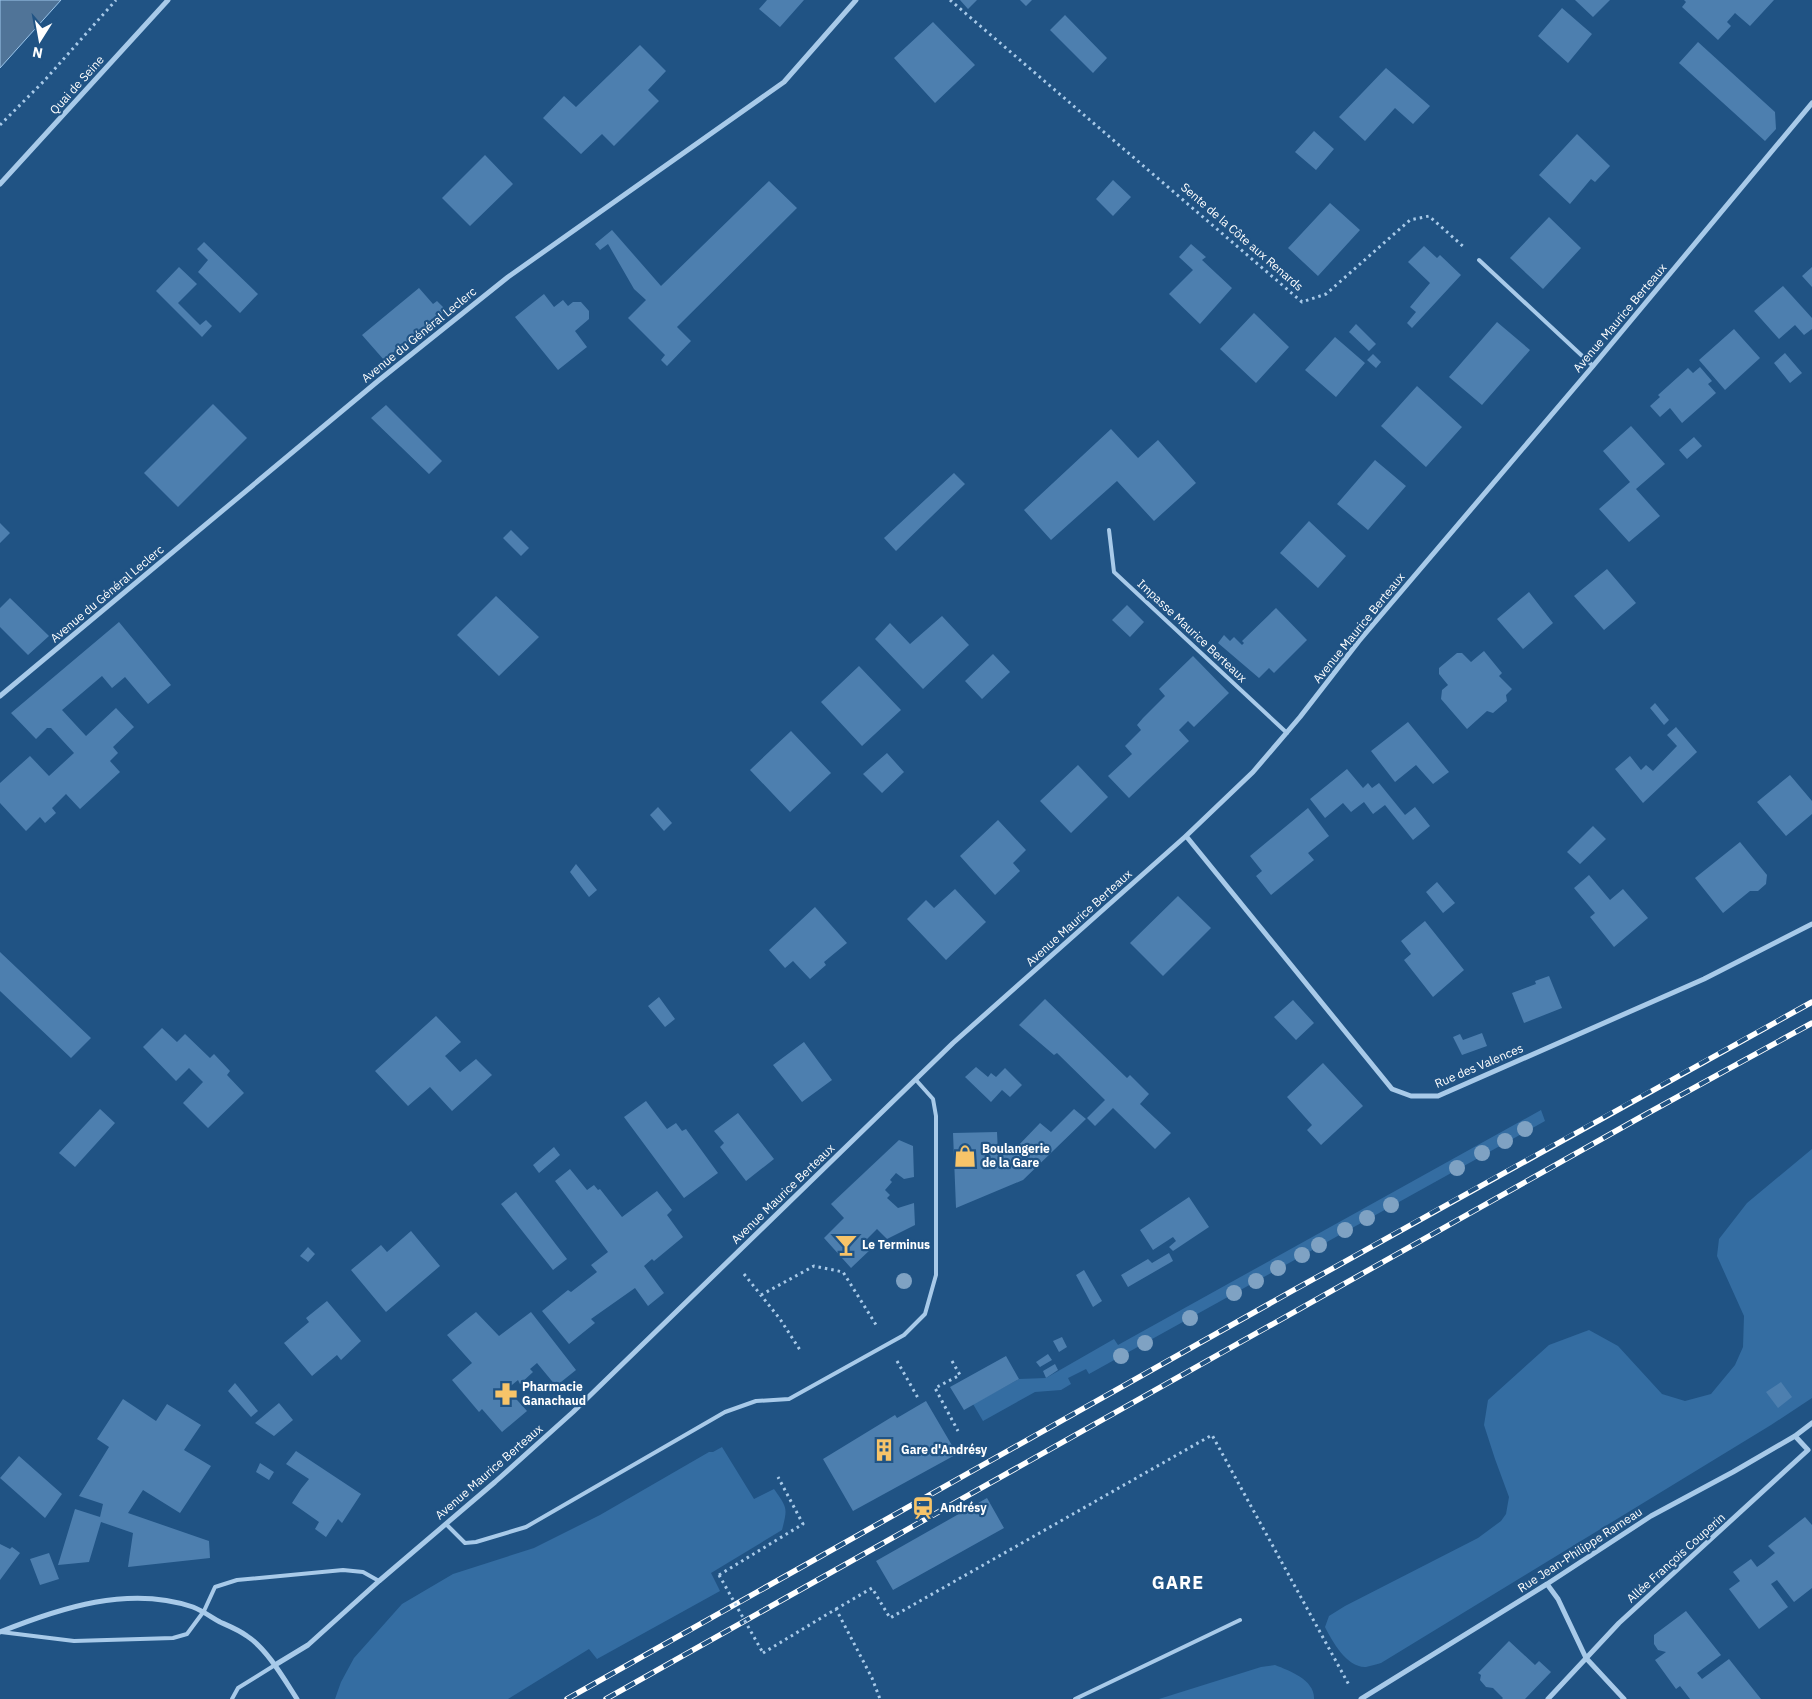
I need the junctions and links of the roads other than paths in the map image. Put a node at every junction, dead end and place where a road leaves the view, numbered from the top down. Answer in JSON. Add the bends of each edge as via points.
{"nodes":[{"id":1,"x":168,"y":0,"type":"edge"},
{"id":2,"x":856,"y":0,"type":"edge"},
{"id":3,"x":1812,"y":103,"type":"edge"},
{"id":4,"x":0,"y":184,"type":"edge"},
{"id":5,"x":1479,"y":260,"type":"road end"},
{"id":6,"x":1594,"y":366,"type":"junction"},
{"id":7,"x":1109,"y":530,"type":"dead end"},
{"id":8,"x":0,"y":696,"type":"edge"},
{"id":9,"x":1287,"y":733,"type":"junction"},
{"id":10,"x":1186,"y":836,"type":"junction"},
{"id":11,"x":1812,"y":924,"type":"edge"},
{"id":12,"x":916,"y":1080,"type":"junction"},
{"id":13,"x":1812,"y":1423,"type":"edge"},
{"id":14,"x":1795,"y":1436,"type":"junction"},
{"id":15,"x":1810,"y":1452,"type":"edge"},
{"id":16,"x":446,"y":1524,"type":"junction"},
{"id":17,"x":379,"y":1581,"type":"junction"},
{"id":18,"x":1547,"y":1584,"type":"junction"},
{"id":19,"x":204,"y":1612,"type":"junction"},
{"id":20,"x":1240,"y":1620,"type":"dead end"},
{"id":21,"x":0,"y":1632,"type":"edge"},
{"id":22,"x":1586,"y":1658,"type":"junction"},
{"id":23,"x":275,"y":1665,"type":"junction"},
{"id":24,"x":232,"y":1699,"type":"edge"},
{"id":25,"x":296,"y":1699,"type":"edge"},
{"id":26,"x":1075,"y":1699,"type":"edge"},
{"id":27,"x":1361,"y":1699,"type":"edge"},
{"id":28,"x":1548,"y":1699,"type":"edge"},
{"id":29,"x":1624,"y":1699,"type":"edge"}],
"edges":[{"from":1,"to":4,"type":"street","name":"Quai de Seine"},
{"from":2,"to":8,"type":"street","name":"Avenue du Général Leclerc","via":[[784,82],[508,277]]},
{"from":3,"to":6,"type":"street","name":"Avenue Maurice Berteaux"},
{"from":5,"to":6,"type":"lane"},
{"from":6,"to":9,"type":"street","name":"Avenue Maurice Berteaux","via":[[1359,642]]},
{"from":7,"to":9,"type":"lane","name":"Impasse Maurice Berteaux","via":[[1114,572]]},
{"from":9,"to":10,"type":"street","name":"Avenue Maurice Berteaux","via":[[1253,772]]},
{"from":10,"to":11,"type":"street","name":"Rue des Valences","via":[[1392,1089],[1412,1096],[1438,1096],[1704,978]]},
{"from":10,"to":12,"type":"street","name":"Avenue Maurice Berteaux","via":[[953,1043]]},
{"from":12,"to":16,"type":"street","name":"Avenue Maurice Berteaux","via":[[573,1412]]},
{"from":12,"to":16,"type":"lane","via":[[933,1099],[936,1116],[936,1275],[924,1314],[904,1335],[789,1399],[756,1401],[725,1412],[526,1527],[465,1543]]},
{"from":13,"to":14,"type":"street","name":"Rue Jean-Philippe Rameau"},
{"from":14,"to":15,"type":"street","name":"Allée François Couperin"},
{"from":14,"to":18,"type":"street","name":"Rue Jean-Philippe Rameau","via":[[1651,1516]]},
{"from":15,"to":22,"type":"street","name":"Allée François Couperin","via":[[1619,1624]]},
{"from":16,"to":17,"type":"street","name":"Avenue Maurice Berteaux"},
{"from":17,"to":19,"type":"lane","via":[[363,1572],[343,1570],[237,1580],[215,1587]]},
{"from":17,"to":23,"type":"street","name":"Avenue Maurice Berteaux","via":[[308,1646]]},
{"from":18,"to":22,"type":"street","via":[[1558,1599]]},
{"from":18,"to":27,"type":"street","name":"Rue Jean-Philippe Rameau"},
{"from":19,"to":21,"type":"street","via":[[168,1600],[120,1599],[79,1604]]},
{"from":19,"to":21,"type":"lane","via":[[187,1634],[173,1638],[74,1641]]},
{"from":19,"to":23,"type":"street","via":[[248,1636]]},
{"from":20,"to":26,"type":"lane"},
{"from":22,"to":28,"type":"street","name":"Allée François Couperin"},
{"from":22,"to":29,"type":"street"},
{"from":23,"to":24,"type":"lane","via":[[238,1688]]},
{"from":23,"to":25,"type":"street"}]}
